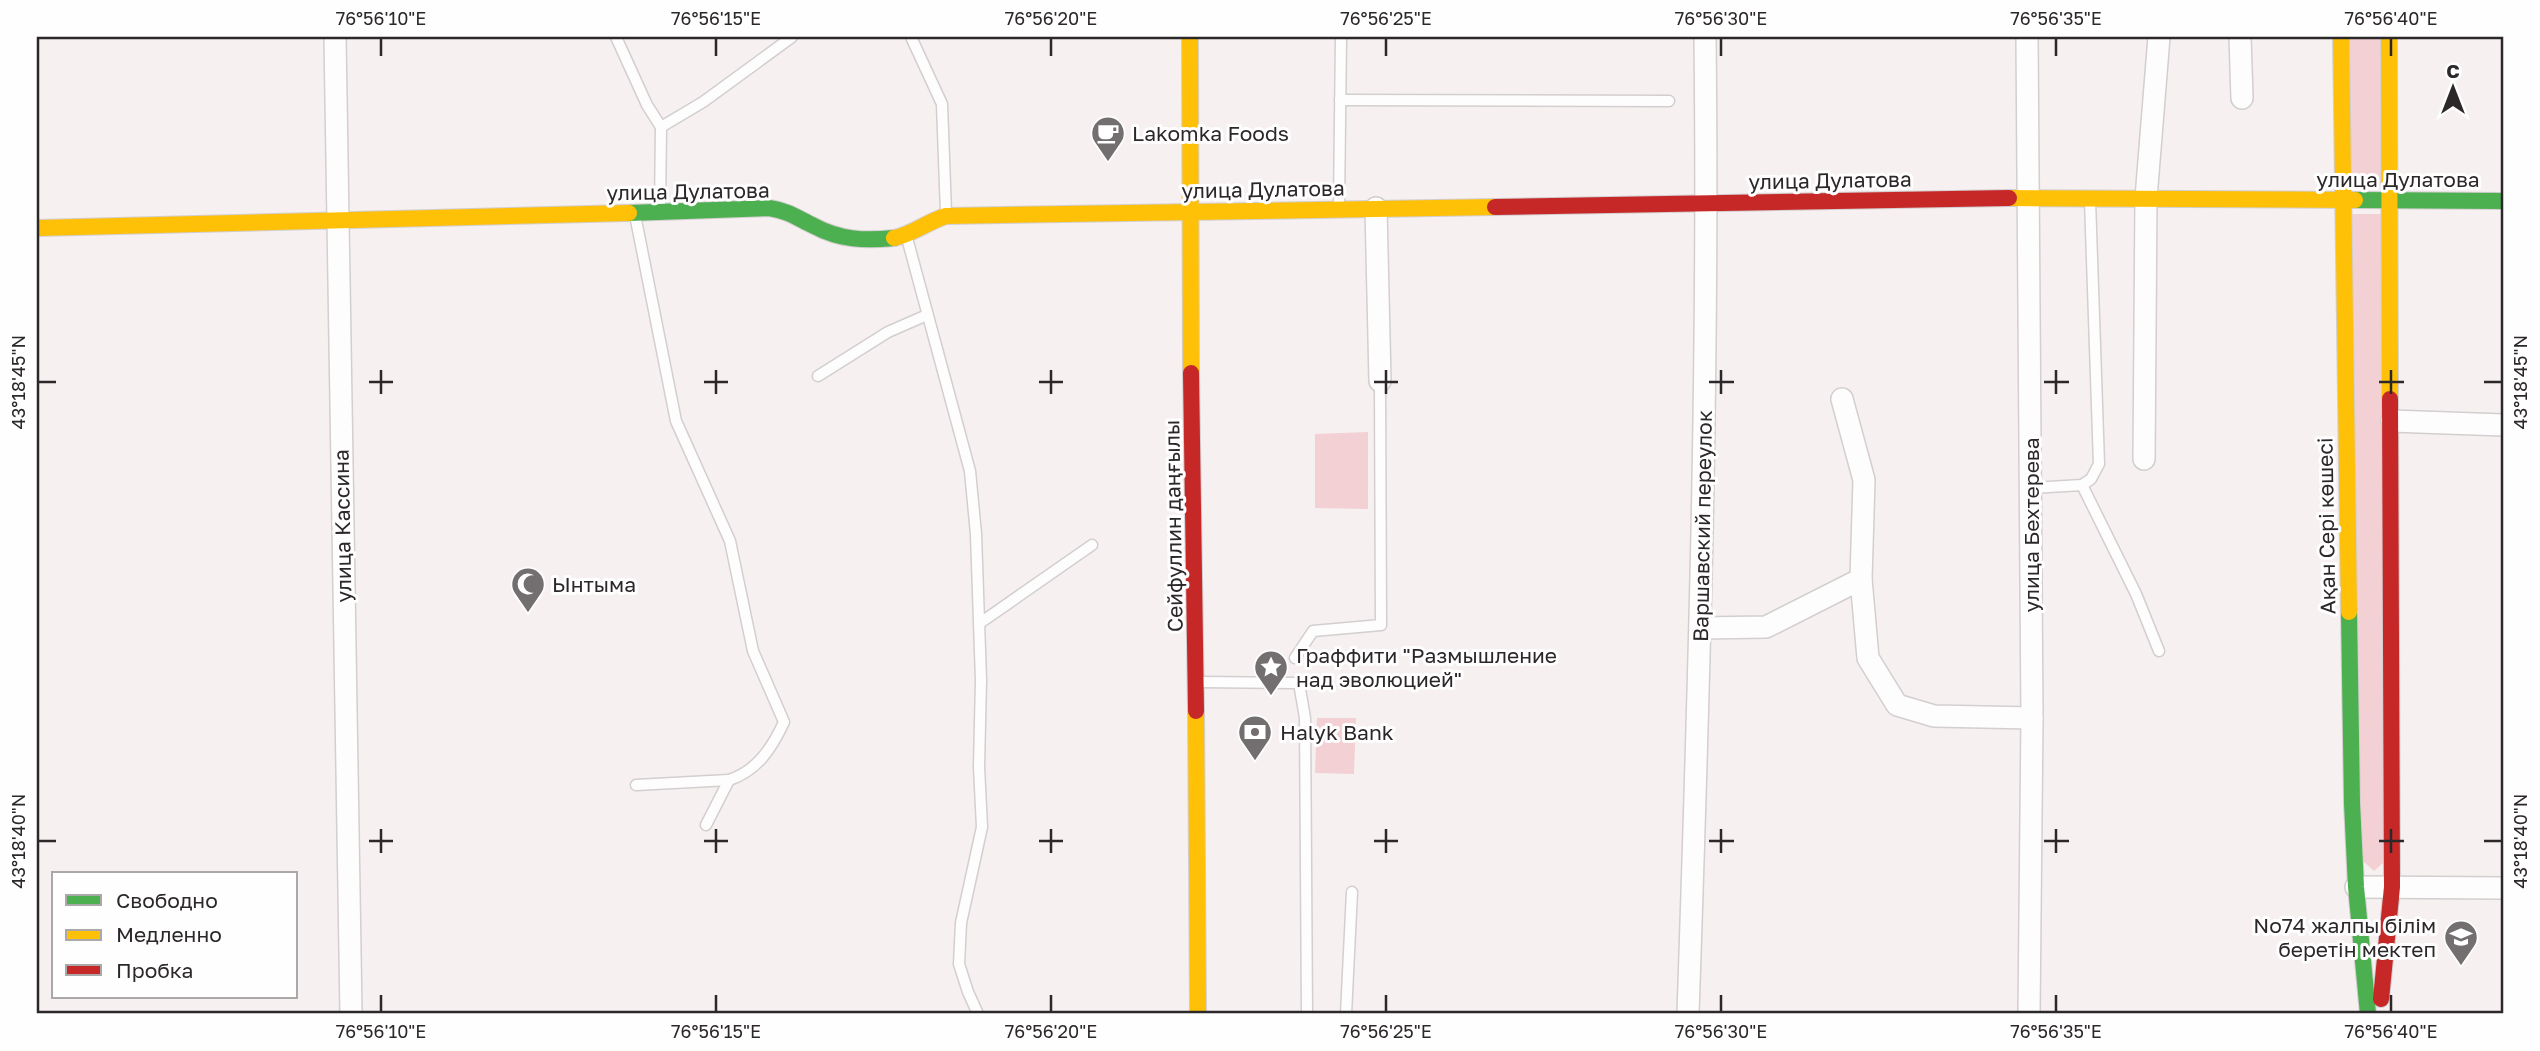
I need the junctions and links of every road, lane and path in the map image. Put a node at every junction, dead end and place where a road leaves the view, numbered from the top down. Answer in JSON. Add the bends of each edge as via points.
{"nodes":[{"id":1,"x":335,"y":37,"type":"edge"},
{"id":2,"x":616,"y":37,"type":"edge"},
{"id":3,"x":792,"y":37,"type":"edge"},
{"id":4,"x":911,"y":37,"type":"edge"},
{"id":5,"x":1190,"y":37,"type":"edge"},
{"id":6,"x":1341,"y":37,"type":"edge"},
{"id":7,"x":1705,"y":37,"type":"edge"},
{"id":8,"x":2027,"y":37,"type":"edge"},
{"id":9,"x":2159,"y":37,"type":"edge"},
{"id":10,"x":2240,"y":37,"type":"edge"},
{"id":11,"x":2341,"y":37,"type":"edge"},
{"id":12,"x":2389,"y":37,"type":"edge"},
{"id":13,"x":2242,"y":98,"type":"dead end"},
{"id":14,"x":1340,"y":100,"type":"junction"},
{"id":15,"x":1669,"y":101,"type":"dead end"},
{"id":16,"x":661,"y":127,"type":"junction"},
{"id":17,"x":2029,"y":198,"type":"junction"},
{"id":18,"x":2090,"y":198,"type":"junction"},
{"id":19,"x":2146,"y":198,"type":"junction"},
{"id":20,"x":2342,"y":200,"type":"junction"},
{"id":21,"x":2390,"y":200,"type":"junction"},
{"id":22,"x":2503,"y":201,"type":"edge"},
{"id":23,"x":1707,"y":204,"type":"junction"},
{"id":24,"x":1376,"y":208,"type":"junction"},
{"id":25,"x":1339,"y":209,"type":"junction"},
{"id":26,"x":1189,"y":211,"type":"junction"},
{"id":27,"x":660,"y":212,"type":"junction"},
{"id":28,"x":634,"y":213,"type":"junction"},
{"id":29,"x":946,"y":216,"type":"junction"},
{"id":30,"x":337,"y":220,"type":"junction"},
{"id":31,"x":37,"y":228,"type":"edge"},
{"id":32,"x":906,"y":236,"type":"junction"},
{"id":33,"x":927,"y":316,"type":"junction"},
{"id":34,"x":818,"y":376,"type":"dead end"},
{"id":35,"x":1380,"y":381,"type":"joint"},
{"id":36,"x":1842,"y":399,"type":"dead end"},
{"id":37,"x":2392,"y":421,"type":"junction"},
{"id":38,"x":2503,"y":425,"type":"edge"},
{"id":39,"x":2144,"y":459,"type":"dead end"},
{"id":40,"x":2082,"y":485,"type":"junction"},
{"id":41,"x":2031,"y":488,"type":"junction"},
{"id":42,"x":1091,"y":545,"type":"dead end"},
{"id":43,"x":1861,"y":579,"type":"junction"},
{"id":44,"x":980,"y":623,"type":"junction"},
{"id":45,"x":1701,"y":628,"type":"junction"},
{"id":46,"x":2159,"y":651,"type":"dead end"},
{"id":47,"x":1295,"y":658,"type":"dead end"},
{"id":48,"x":1196,"y":682,"type":"junction"},
{"id":49,"x":2032,"y":718,"type":"junction"},
{"id":50,"x":729,"y":780,"type":"junction"},
{"id":51,"x":636,"y":785,"type":"dead end"},
{"id":52,"x":706,"y":825,"type":"dead end"},
{"id":53,"x":2356,"y":887,"type":"junction"},
{"id":54,"x":2392,"y":887,"type":"junction"},
{"id":55,"x":2503,"y":888,"type":"edge"},
{"id":56,"x":1352,"y":892,"type":"dead end"},
{"id":57,"x":351,"y":1014,"type":"edge"},
{"id":58,"x":978,"y":1014,"type":"edge"},
{"id":59,"x":1198,"y":1014,"type":"edge"},
{"id":60,"x":1307,"y":1014,"type":"edge"},
{"id":61,"x":1346,"y":1014,"type":"edge"},
{"id":62,"x":1688,"y":1014,"type":"edge"},
{"id":63,"x":2029,"y":1014,"type":"edge"},
{"id":64,"x":2368,"y":1014,"type":"edge"},
{"id":65,"x":2379,"y":1014,"type":"edge"}],
"edges":[{"from":1,"to":30,"type":"street","name":"улица Кассина"},
{"from":2,"to":16,"type":"lane"},
{"from":3,"to":16,"type":"lane"},
{"from":4,"to":29,"type":"lane","via":[[942,104]]},
{"from":5,"to":26,"type":"street","name":"Сейфуллин даңғылы"},
{"from":6,"to":14,"type":"lane"},
{"from":7,"to":23,"type":"street","name":"Варшавский переулок"},
{"from":8,"to":17,"type":"street","name":"улица Бехтерева"},
{"from":9,"to":19,"type":"street"},
{"from":10,"to":13,"type":"street"},
{"from":11,"to":20,"type":"street","name":"Ақан Сері көшесі"},
{"from":12,"to":21,"type":"street"},
{"from":14,"to":15,"type":"lane"},
{"from":14,"to":25,"type":"lane"},
{"from":16,"to":27,"type":"lane"},
{"from":17,"to":18,"type":"street","name":"улица Дулатова"},
{"from":17,"to":23,"type":"street","name":"улица Дулатова"},
{"from":17,"to":41,"type":"street","name":"улица Бехтерева"},
{"from":18,"to":19,"type":"street","name":"улица Дулатова"},
{"from":18,"to":40,"type":"lane","via":[[2099,464]]},
{"from":19,"to":20,"type":"street","name":"улица Дулатова"},
{"from":19,"to":39,"type":"street"},
{"from":20,"to":21,"type":"street","name":"улица Дулатова"},
{"from":20,"to":53,"type":"street","name":"Ақан Сері көшесі"},
{"from":21,"to":22,"type":"street","name":"улица Дулатова"},
{"from":21,"to":37,"type":"street"},
{"from":23,"to":24,"type":"street","name":"улица Дулатова"},
{"from":23,"to":45,"type":"street","name":"Варшавский переулок"},
{"from":24,"to":25,"type":"street","name":"улица Дулатова"},
{"from":24,"to":35,"type":"street"},
{"from":25,"to":26,"type":"street","name":"улица Дулатова"},
{"from":26,"to":29,"type":"street","name":"улица Дулатова"},
{"from":26,"to":48,"type":"street","name":"Сейфуллин даңғылы"},
{"from":27,"to":28,"type":"street","name":"улица Дулатова"},
{"from":27,"to":32,"type":"street","name":"улица Дулатова","via":[[769,208],[788,211],[846,239]]},
{"from":28,"to":30,"type":"street","name":"улица Дулатова"},
{"from":28,"to":50,"type":"lane","via":[[676,421],[730,541],[753,651],[783,722],[773,747],[745,775]]},
{"from":29,"to":32,"type":"street","name":"улица Дулатова"},
{"from":30,"to":31,"type":"street","name":"улица Дулатова"},
{"from":30,"to":57,"type":"street","name":"улица Кассина"},
{"from":32,"to":33,"type":"lane"},
{"from":33,"to":34,"type":"lane","via":[[888,332]]},
{"from":33,"to":44,"type":"lane","via":[[970,471]]},
{"from":35,"to":47,"type":"lane","via":[[1381,625],[1313,631]]},
{"from":36,"to":43,"type":"street","via":[[1864,480]]},
{"from":37,"to":38,"type":"street"},
{"from":37,"to":54,"type":"street"},
{"from":40,"to":41,"type":"lane"},
{"from":40,"to":46,"type":"lane"},
{"from":41,"to":49,"type":"street","name":"улица Бехтерева"},
{"from":42,"to":44,"type":"lane"},
{"from":43,"to":45,"type":"street","via":[[1766,627]]},
{"from":43,"to":49,"type":"street","via":[[1868,658],[1898,705],[1934,716]]},
{"from":44,"to":58,"type":"lane","via":[[982,827],[961,923],[959,964]]},
{"from":45,"to":62,"type":"street","name":"Варшавский переулок"},
{"from":48,"to":59,"type":"street","name":"Сейфуллин даңғылы"},
{"from":48,"to":60,"type":"lane","via":[[1299,683],[1306,718]]},
{"from":49,"to":63,"type":"street","name":"улица Бехтерева"},
{"from":50,"to":51,"type":"lane"},
{"from":50,"to":52,"type":"lane"},
{"from":53,"to":54,"type":"street"},
{"from":53,"to":64,"type":"street","name":"Ақан Сері көшесі"},
{"from":54,"to":55,"type":"street"},
{"from":54,"to":65,"type":"street"},
{"from":56,"to":61,"type":"lane"}]}
